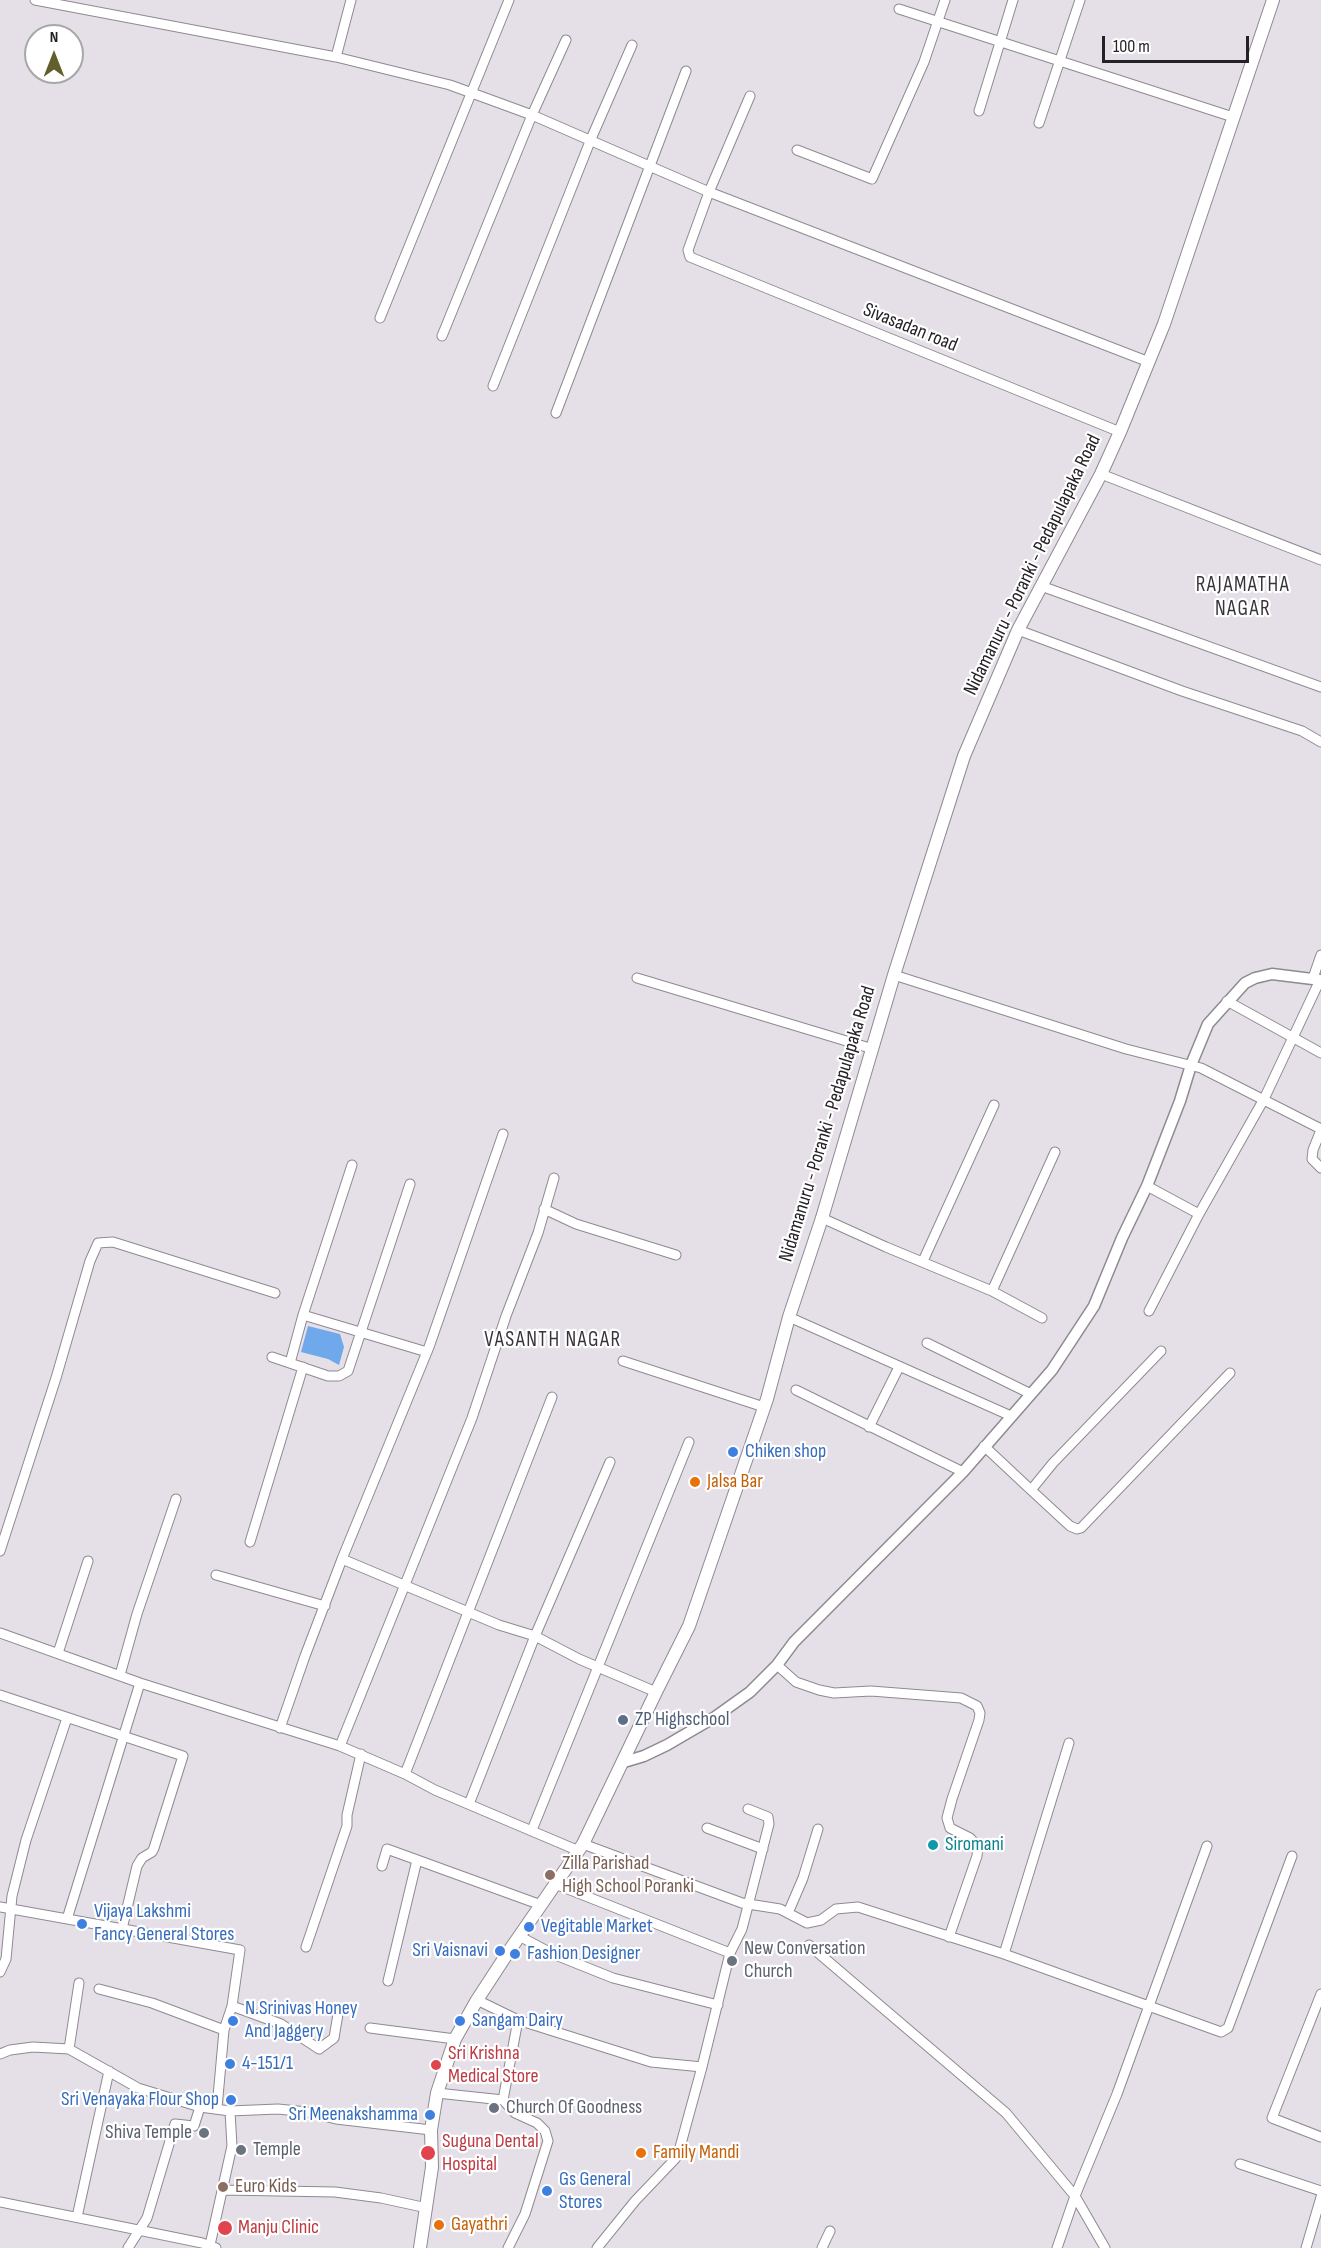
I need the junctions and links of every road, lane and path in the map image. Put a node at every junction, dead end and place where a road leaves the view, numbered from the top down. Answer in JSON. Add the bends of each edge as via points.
{"nodes":[{"id":1,"x":35,"y":0,"type":"edge"},
{"id":2,"x":351,"y":0,"type":"edge"},
{"id":3,"x":509,"y":0,"type":"edge"},
{"id":4,"x":945,"y":0,"type":"edge"},
{"id":5,"x":1012,"y":0,"type":"edge"},
{"id":6,"x":1080,"y":0,"type":"edge"},
{"id":7,"x":1273,"y":0,"type":"edge"},
{"id":8,"x":898,"y":9,"type":"dead end"},
{"id":9,"x":938,"y":22,"type":"junction"},
{"id":10,"x":566,"y":40,"type":"dead end"},
{"id":11,"x":999,"y":42,"type":"junction"},
{"id":12,"x":632,"y":45,"type":"dead end"},
{"id":13,"x":336,"y":57,"type":"junction"},
{"id":14,"x":1060,"y":62,"type":"junction"},
{"id":15,"x":686,"y":71,"type":"dead end"},
{"id":16,"x":471,"y":93,"type":"junction"},
{"id":17,"x":750,"y":96,"type":"dead end"},
{"id":18,"x":979,"y":111,"type":"dead end"},
{"id":19,"x":532,"y":115,"type":"junction"},
{"id":20,"x":1233,"y":117,"type":"junction"},
{"id":21,"x":1040,"y":123,"type":"dead end"},
{"id":22,"x":591,"y":140,"type":"junction"},
{"id":23,"x":797,"y":150,"type":"dead end"},
{"id":24,"x":650,"y":167,"type":"junction"},
{"id":25,"x":709,"y":192,"type":"junction"},
{"id":26,"x":380,"y":318,"type":"dead end"},
{"id":27,"x":442,"y":336,"type":"dead end"},
{"id":28,"x":1149,"y":362,"type":"junction"},
{"id":29,"x":493,"y":386,"type":"dead end"},
{"id":30,"x":556,"y":413,"type":"dead end"},
{"id":31,"x":1120,"y":432,"type":"junction"},
{"id":32,"x":1101,"y":474,"type":"junction"},
{"id":33,"x":1321,"y":560,"type":"edge"},
{"id":34,"x":1041,"y":586,"type":"junction"},
{"id":35,"x":1018,"y":630,"type":"junction"},
{"id":36,"x":1321,"y":687,"type":"edge"},
{"id":37,"x":1321,"y":742,"type":"edge"},
{"id":38,"x":1321,"y":955,"type":"edge"},
{"id":39,"x":894,"y":975,"type":"junction"},
{"id":40,"x":637,"y":978,"type":"dead end"},
{"id":41,"x":1318,"y":979,"type":"edge"},
{"id":42,"x":1227,"y":1001,"type":"junction"},
{"id":43,"x":1292,"y":1039,"type":"junction"},
{"id":44,"x":873,"y":1049,"type":"junction"},
{"id":45,"x":1321,"y":1053,"type":"edge"},
{"id":46,"x":1191,"y":1065,"type":"junction"},
{"id":47,"x":1264,"y":1099,"type":"junction"},
{"id":48,"x":993,"y":1104,"type":"dead end"},
{"id":49,"x":1321,"y":1130,"type":"edge"},
{"id":50,"x":503,"y":1134,"type":"dead end"},
{"id":51,"x":1055,"y":1152,"type":"dead end"},
{"id":52,"x":352,"y":1166,"type":"dead end"},
{"id":53,"x":1321,"y":1168,"type":"edge"},
{"id":54,"x":554,"y":1178,"type":"dead end"},
{"id":55,"x":410,"y":1184,"type":"dead end"},
{"id":56,"x":1147,"y":1186,"type":"junction"},
{"id":57,"x":544,"y":1209,"type":"junction"},
{"id":58,"x":1199,"y":1214,"type":"junction"},
{"id":59,"x":822,"y":1218,"type":"junction"},
{"id":60,"x":676,"y":1255,"type":"dead end"},
{"id":61,"x":923,"y":1261,"type":"junction"},
{"id":62,"x":992,"y":1291,"type":"junction"},
{"id":63,"x":275,"y":1293,"type":"dead end"},
{"id":64,"x":1149,"y":1311,"type":"dead end"},
{"id":65,"x":303,"y":1315,"type":"junction"},
{"id":66,"x":789,"y":1317,"type":"junction"},
{"id":67,"x":1042,"y":1318,"type":"dead end"},
{"id":68,"x":360,"y":1333,"type":"junction"},
{"id":69,"x":927,"y":1343,"type":"dead end"},
{"id":70,"x":1161,"y":1351,"type":"dead end"},
{"id":71,"x":427,"y":1352,"type":"junction"},
{"id":72,"x":272,"y":1357,"type":"dead end"},
{"id":73,"x":623,"y":1361,"type":"dead end"},
{"id":74,"x":290,"y":1363,"type":"junction"},
{"id":75,"x":303,"y":1367,"type":"junction"},
{"id":76,"x":899,"y":1367,"type":"junction"},
{"id":77,"x":1230,"y":1373,"type":"dead end"},
{"id":78,"x":796,"y":1390,"type":"dead end"},
{"id":79,"x":1031,"y":1394,"type":"junction"},
{"id":80,"x":552,"y":1397,"type":"dead end"},
{"id":81,"x":764,"y":1407,"type":"junction"},
{"id":82,"x":1011,"y":1416,"type":"junction"},
{"id":83,"x":869,"y":1427,"type":"junction"},
{"id":84,"x":689,"y":1443,"type":"dead end"},
{"id":85,"x":984,"y":1446,"type":"junction"},
{"id":86,"x":610,"y":1462,"type":"dead end"},
{"id":87,"x":963,"y":1472,"type":"junction"},
{"id":88,"x":1031,"y":1490,"type":"junction"},
{"id":89,"x":176,"y":1499,"type":"dead end"},
{"id":90,"x":250,"y":1542,"type":"dead end"},
{"id":91,"x":0,"y":1551,"type":"edge"},
{"id":92,"x":342,"y":1559,"type":"junction"},
{"id":93,"x":88,"y":1562,"type":"dead end"},
{"id":94,"x":216,"y":1575,"type":"dead end"},
{"id":95,"x":406,"y":1586,"type":"junction"},
{"id":96,"x":325,"y":1606,"type":"junction"},
{"id":97,"x":468,"y":1612,"type":"junction"},
{"id":98,"x":0,"y":1633,"type":"edge"},
{"id":99,"x":535,"y":1636,"type":"junction"},
{"id":100,"x":58,"y":1653,"type":"junction"},
{"id":101,"x":777,"y":1665,"type":"junction"},
{"id":102,"x":598,"y":1667,"type":"junction"},
{"id":103,"x":120,"y":1675,"type":"junction"},
{"id":104,"x":140,"y":1683,"type":"junction"},
{"id":105,"x":656,"y":1692,"type":"junction"},
{"id":106,"x":0,"y":1695,"type":"edge"},
{"id":107,"x":66,"y":1718,"type":"junction"},
{"id":108,"x":280,"y":1728,"type":"junction"},
{"id":109,"x":124,"y":1736,"type":"junction"},
{"id":110,"x":1069,"y":1743,"type":"dead end"},
{"id":111,"x":340,"y":1746,"type":"junction"},
{"id":112,"x":361,"y":1754,"type":"junction"},
{"id":113,"x":624,"y":1762,"type":"junction"},
{"id":114,"x":405,"y":1774,"type":"junction"},
{"id":115,"x":469,"y":1804,"type":"junction"},
{"id":116,"x":748,"y":1809,"type":"dead end"},
{"id":117,"x":707,"y":1828,"type":"dead end"},
{"id":118,"x":818,"y":1829,"type":"dead end"},
{"id":119,"x":532,"y":1830,"type":"junction"},
{"id":120,"x":1207,"y":1846,"type":"dead end"},
{"id":121,"x":581,"y":1847,"type":"junction"},
{"id":122,"x":764,"y":1849,"type":"junction"},
{"id":123,"x":1292,"y":1856,"type":"dead end"},
{"id":124,"x":417,"y":1860,"type":"junction"},
{"id":125,"x":382,"y":1866,"type":"dead end"},
{"id":126,"x":555,"y":1884,"type":"junction"},
{"id":127,"x":748,"y":1903,"type":"junction"},
{"id":128,"x":541,"y":1905,"type":"junction"},
{"id":129,"x":5,"y":1908,"type":"edge"},
{"id":130,"x":788,"y":1913,"type":"junction"},
{"id":131,"x":67,"y":1919,"type":"junction"},
{"id":132,"x":122,"y":1929,"type":"junction"},
{"id":133,"x":519,"y":1936,"type":"junction"},
{"id":134,"x":949,"y":1937,"type":"junction"},
{"id":135,"x":809,"y":1945,"type":"dead end"},
{"id":136,"x":306,"y":1947,"type":"dead end"},
{"id":137,"x":730,"y":1953,"type":"junction"},
{"id":138,"x":1004,"y":1953,"type":"junction"},
{"id":139,"x":0,"y":1972,"type":"edge"},
{"id":140,"x":388,"y":1981,"type":"dead end"},
{"id":141,"x":79,"y":1983,"type":"dead end"},
{"id":142,"x":99,"y":1989,"type":"dead end"},
{"id":143,"x":1321,"y":1994,"type":"edge"},
{"id":144,"x":477,"y":2000,"type":"junction"},
{"id":145,"x":718,"y":2005,"type":"junction"},
{"id":146,"x":232,"y":2006,"type":"junction"},
{"id":147,"x":1149,"y":2006,"type":"junction"},
{"id":148,"x":339,"y":2008,"type":"dead end"},
{"id":149,"x":518,"y":2019,"type":"junction"},
{"id":150,"x":370,"y":2028,"type":"dead end"},
{"id":151,"x":224,"y":2030,"type":"junction"},
{"id":152,"x":456,"y":2039,"type":"junction"},
{"id":153,"x":69,"y":2049,"type":"junction"},
{"id":154,"x":0,"y":2054,"type":"edge"},
{"id":155,"x":702,"y":2067,"type":"junction"},
{"id":156,"x":109,"y":2071,"type":"junction"},
{"id":157,"x":437,"y":2093,"type":"junction"},
{"id":158,"x":503,"y":2100,"type":"junction"},
{"id":159,"x":200,"y":2107,"type":"junction"},
{"id":160,"x":218,"y":2108,"type":"junction"},
{"id":161,"x":230,"y":2111,"type":"junction"},
{"id":162,"x":431,"y":2130,"type":"junction"},
{"id":163,"x":1321,"y":2137,"type":"edge"},
{"id":164,"x":1240,"y":2164,"type":"dead end"},
{"id":165,"x":223,"y":2190,"type":"junction"},
{"id":166,"x":1321,"y":2191,"type":"edge"},
{"id":167,"x":1075,"y":2196,"type":"junction"},
{"id":168,"x":1321,"y":2197,"type":"edge"},
{"id":169,"x":0,"y":2203,"type":"edge"},
{"id":170,"x":427,"y":2208,"type":"junction"},
{"id":171,"x":77,"y":2217,"type":"junction"},
{"id":172,"x":138,"y":2231,"type":"junction"},
{"id":173,"x":830,"y":2231,"type":"dead end"},
{"id":174,"x":213,"y":2246,"type":"edge"},
{"id":175,"x":128,"y":2248,"type":"edge"},
{"id":176,"x":420,"y":2248,"type":"edge"},
{"id":177,"x":508,"y":2248,"type":"edge"},
{"id":178,"x":597,"y":2248,"type":"edge"},
{"id":179,"x":822,"y":2248,"type":"edge"},
{"id":180,"x":1057,"y":2248,"type":"edge"},
{"id":181,"x":1105,"y":2248,"type":"edge"},
{"id":182,"x":1306,"y":2248,"type":"edge"}],
"edges":[{"from":1,"to":13,"type":"street"},
{"from":2,"to":13,"type":"street"},
{"from":3,"to":16,"type":"street"},
{"from":4,"to":9,"type":"street"},
{"from":5,"to":11,"type":"street"},
{"from":6,"to":14,"type":"street"},
{"from":7,"to":20,"type":"main road","name":"Nidamanuru - Poranki - Pedapulapaka Road"},
{"from":8,"to":9,"type":"street"},
{"from":9,"to":11,"type":"street"},
{"from":9,"to":23,"type":"street","via":[[872,179]]},
{"from":10,"to":19,"type":"street"},
{"from":11,"to":14,"type":"street"},
{"from":11,"to":18,"type":"street"},
{"from":12,"to":22,"type":"street"},
{"from":13,"to":16,"type":"street"},
{"from":14,"to":20,"type":"street"},
{"from":14,"to":21,"type":"street"},
{"from":15,"to":24,"type":"street"},
{"from":16,"to":19,"type":"street"},
{"from":16,"to":26,"type":"street"},
{"from":17,"to":25,"type":"street"},
{"from":19,"to":22,"type":"street"},
{"from":19,"to":27,"type":"street"},
{"from":20,"to":28,"type":"main road","name":"Nidamanuru - Poranki - Pedapulapaka Road"},
{"from":22,"to":24,"type":"street"},
{"from":22,"to":29,"type":"street"},
{"from":24,"to":25,"type":"street"},
{"from":24,"to":30,"type":"street"},
{"from":25,"to":28,"type":"street"},
{"from":25,"to":31,"type":"street","name":"Sivasadan road","via":[[688,255]]},
{"from":28,"to":31,"type":"main road","name":"Nidamanuru - Poranki - Pedapulapaka Road"},
{"from":31,"to":32,"type":"main road","name":"Nidamanuru - Poranki - Pedapulapaka Road"},
{"from":32,"to":33,"type":"street"},
{"from":32,"to":34,"type":"main road","name":"Nidamanuru - Poranki - Pedapulapaka Road"},
{"from":34,"to":35,"type":"main road","name":"Nidamanuru - Poranki - Pedapulapaka Road"},
{"from":34,"to":36,"type":"street"},
{"from":35,"to":37,"type":"street","via":[[1302,731]]},
{"from":35,"to":39,"type":"main road","name":"Nidamanuru - Poranki - Pedapulapaka Road","via":[[964,756]]},
{"from":38,"to":41,"type":"street"},
{"from":39,"to":44,"type":"main road","name":"Nidamanuru - Poranki - Pedapulapaka Road"},
{"from":39,"to":46,"type":"street","via":[[1126,1049]]},
{"from":40,"to":44,"type":"street"},
{"from":41,"to":42,"type":"street","via":[[1272,974],[1255,978]]},
{"from":41,"to":43,"type":"street"},
{"from":42,"to":43,"type":"street"},
{"from":42,"to":46,"type":"street","via":[[1208,1024]]},
{"from":43,"to":45,"type":"street"},
{"from":43,"to":47,"type":"street"},
{"from":44,"to":59,"type":"main road","name":"Nidamanuru - Poranki - Pedapulapaka Road"},
{"from":46,"to":47,"type":"street"},
{"from":46,"to":56,"type":"street"},
{"from":47,"to":49,"type":"street"},
{"from":47,"to":58,"type":"street"},
{"from":48,"to":61,"type":"street"},
{"from":49,"to":53,"type":"street","via":[[1312,1159]]},
{"from":50,"to":71,"type":"street"},
{"from":51,"to":62,"type":"street"},
{"from":52,"to":65,"type":"street"},
{"from":54,"to":57,"type":"street"},
{"from":55,"to":68,"type":"street"},
{"from":56,"to":58,"type":"street"},
{"from":56,"to":79,"type":"street","via":[[1094,1306],[1062,1358]]},
{"from":57,"to":60,"type":"street","via":[[576,1224]]},
{"from":57,"to":95,"type":"street","via":[[472,1418]]},
{"from":58,"to":64,"type":"street"},
{"from":59,"to":61,"type":"street"},
{"from":59,"to":66,"type":"main road","name":"Nidamanuru - Poranki - Pedapulapaka Road"},
{"from":61,"to":62,"type":"street"},
{"from":62,"to":67,"type":"street"},
{"from":63,"to":91,"type":"street","via":[[113,1242],[98,1243]]},
{"from":65,"to":68,"type":"street"},
{"from":65,"to":74,"type":"street"},
{"from":66,"to":76,"type":"street"},
{"from":66,"to":81,"type":"main road","name":"Nidamanuru - Poranki - Pedapulapaka Road"},
{"from":68,"to":71,"type":"street"},
{"from":68,"to":75,"type":"street","via":[[348,1371],[343,1375],[328,1376]]},
{"from":69,"to":79,"type":"street"},
{"from":70,"to":88,"type":"street"},
{"from":71,"to":92,"type":"street"},
{"from":72,"to":74,"type":"street"},
{"from":73,"to":81,"type":"street"},
{"from":74,"to":75,"type":"street"},
{"from":75,"to":90,"type":"street"},
{"from":76,"to":82,"type":"street"},
{"from":76,"to":83,"type":"street"},
{"from":77,"to":88,"type":"street","via":[[1081,1528],[1070,1526]]},
{"from":78,"to":83,"type":"street"},
{"from":79,"to":82,"type":"street"},
{"from":80,"to":97,"type":"street"},
{"from":81,"to":105,"type":"main road","name":"Nidamanuru - Poranki - Pedapulapaka Road","via":[[689,1626]]},
{"from":82,"to":85,"type":"street"},
{"from":83,"to":87,"type":"street"},
{"from":84,"to":102,"type":"street"},
{"from":85,"to":87,"type":"street"},
{"from":85,"to":88,"type":"street"},
{"from":86,"to":99,"type":"street"},
{"from":87,"to":101,"type":"street","via":[[794,1642]]},
{"from":89,"to":103,"type":"street"},
{"from":92,"to":95,"type":"street"},
{"from":92,"to":96,"type":"street"},
{"from":93,"to":100,"type":"street"},
{"from":94,"to":96,"type":"street"},
{"from":95,"to":97,"type":"street"},
{"from":95,"to":111,"type":"street"},
{"from":96,"to":108,"type":"street"},
{"from":97,"to":99,"type":"street"},
{"from":97,"to":114,"type":"street"},
{"from":98,"to":100,"type":"street"},
{"from":99,"to":102,"type":"street"},
{"from":99,"to":115,"type":"street"},
{"from":100,"to":103,"type":"street"},
{"from":101,"to":113,"type":"street","via":[[750,1692],[715,1717],[667,1745]]},
{"from":101,"to":134,"type":"street","via":[[796,1682],[819,1690],[962,1698],[978,1707],[979,1720],[947,1818],[950,1828],[978,1847]]},
{"from":102,"to":105,"type":"street"},
{"from":102,"to":119,"type":"street"},
{"from":103,"to":104,"type":"street"},
{"from":104,"to":108,"type":"street"},
{"from":104,"to":109,"type":"street"},
{"from":105,"to":113,"type":"main road","name":"Nidamanuru - Poranki - Pedapulapaka Road"},
{"from":106,"to":107,"type":"street"},
{"from":107,"to":109,"type":"street"},
{"from":107,"to":129,"type":"street"},
{"from":108,"to":111,"type":"street"},
{"from":109,"to":131,"type":"street"},
{"from":109,"to":132,"type":"street","via":[[183,1756],[154,1848],[137,1866]]},
{"from":110,"to":138,"type":"street"},
{"from":111,"to":112,"type":"street"},
{"from":112,"to":114,"type":"street"},
{"from":112,"to":136,"type":"street","via":[[346,1815],[347,1826]]},
{"from":113,"to":121,"type":"main road","name":"Nidamanuru - Poranki - Pedapulapaka Road"},
{"from":114,"to":115,"type":"street"},
{"from":115,"to":119,"type":"street"},
{"from":116,"to":122,"type":"street","via":[[770,1820]]},
{"from":117,"to":122,"type":"street"},
{"from":118,"to":130,"type":"street"},
{"from":119,"to":121,"type":"street"},
{"from":120,"to":147,"type":"street"},
{"from":121,"to":126,"type":"main road","name":"Nidamanuru - Poranki - Pedapulapaka Road"},
{"from":121,"to":127,"type":"street"},
{"from":122,"to":127,"type":"street"},
{"from":123,"to":147,"type":"street","via":[[1228,2028],[1217,2032]]},
{"from":124,"to":125,"type":"street","via":[[387,1849]]},
{"from":124,"to":128,"type":"street"},
{"from":124,"to":140,"type":"street"},
{"from":126,"to":128,"type":"main road","name":"Nidamanuru - Poranki - Pedapulapaka Road"},
{"from":126,"to":137,"type":"street"},
{"from":127,"to":130,"type":"street"},
{"from":127,"to":137,"type":"street","via":[[742,1929]]},
{"from":128,"to":133,"type":"main road","name":"Nidamanuru - Poranki - Pedapulapaka Road"},
{"from":129,"to":131,"type":"street"},
{"from":129,"to":139,"type":"street","via":[[6,1959]]},
{"from":130,"to":134,"type":"street","via":[[812,1924],[836,1909],[858,1907]]},
{"from":131,"to":132,"type":"street"},
{"from":132,"to":146,"type":"street","via":[[240,1950]]},
{"from":133,"to":144,"type":"main road","name":"Nidamanuru - Poranki - Pedapulapaka Road"},
{"from":133,"to":145,"type":"street","via":[[613,1978]]},
{"from":134,"to":138,"type":"street"},
{"from":135,"to":167,"type":"street","via":[[1006,2113]]},
{"from":137,"to":145,"type":"street"},
{"from":138,"to":147,"type":"street"},
{"from":141,"to":153,"type":"street"},
{"from":142,"to":151,"type":"street","via":[[152,2003]]},
{"from":143,"to":163,"type":"street","via":[[1272,2118]]},
{"from":144,"to":149,"type":"street"},
{"from":144,"to":152,"type":"main road","name":"Nidamanuru - Poranki - Pedapulapaka Road"},
{"from":145,"to":155,"type":"street"},
{"from":146,"to":148,"type":"street","via":[[281,2024],[319,2049],[334,2038]]},
{"from":146,"to":151,"type":"street"},
{"from":147,"to":167,"type":"street"},
{"from":149,"to":155,"type":"street","via":[[651,2062]]},
{"from":149,"to":158,"type":"street"},
{"from":150,"to":152,"type":"street"},
{"from":151,"to":160,"type":"street"},
{"from":152,"to":157,"type":"main road","name":"Nidamanuru - Poranki - Pedapulapaka Road"},
{"from":153,"to":154,"type":"street","via":[[33,2047]]},
{"from":153,"to":156,"type":"street"},
{"from":155,"to":178,"type":"street","via":[[684,2140],[675,2159]]},
{"from":156,"to":159,"type":"street","via":[[138,2088]]},
{"from":156,"to":171,"type":"street"},
{"from":157,"to":158,"type":"street"},
{"from":157,"to":162,"type":"main road","name":"Nidamanuru - Poranki - Pedapulapaka Road"},
{"from":158,"to":177,"type":"street","via":[[515,2113],[541,2126],[548,2141],[525,2214]]},
{"from":159,"to":160,"type":"street"},
{"from":159,"to":172,"type":"street","via":[[194,2126],[175,2124],[147,2218]]},
{"from":160,"to":161,"type":"street"},
{"from":161,"to":162,"type":"street","via":[[278,2109]]},
{"from":161,"to":165,"type":"street","via":[[232,2146]]},
{"from":162,"to":170,"type":"main road","name":"Nidamanuru - Poranki - Pedapulapaka Road"},
{"from":164,"to":166,"type":"street"},
{"from":165,"to":170,"type":"street","via":[[335,2192]]},
{"from":165,"to":174,"type":"street"},
{"from":167,"to":180,"type":"street"},
{"from":167,"to":181,"type":"street"},
{"from":168,"to":182,"type":"street"},
{"from":169,"to":171,"type":"street"},
{"from":170,"to":176,"type":"main road","name":"Nidamanuru - Poranki - Pedapulapaka Road"},
{"from":171,"to":172,"type":"street"},
{"from":172,"to":174,"type":"street"},
{"from":172,"to":175,"type":"street"},
{"from":173,"to":179,"type":"street"}]}
